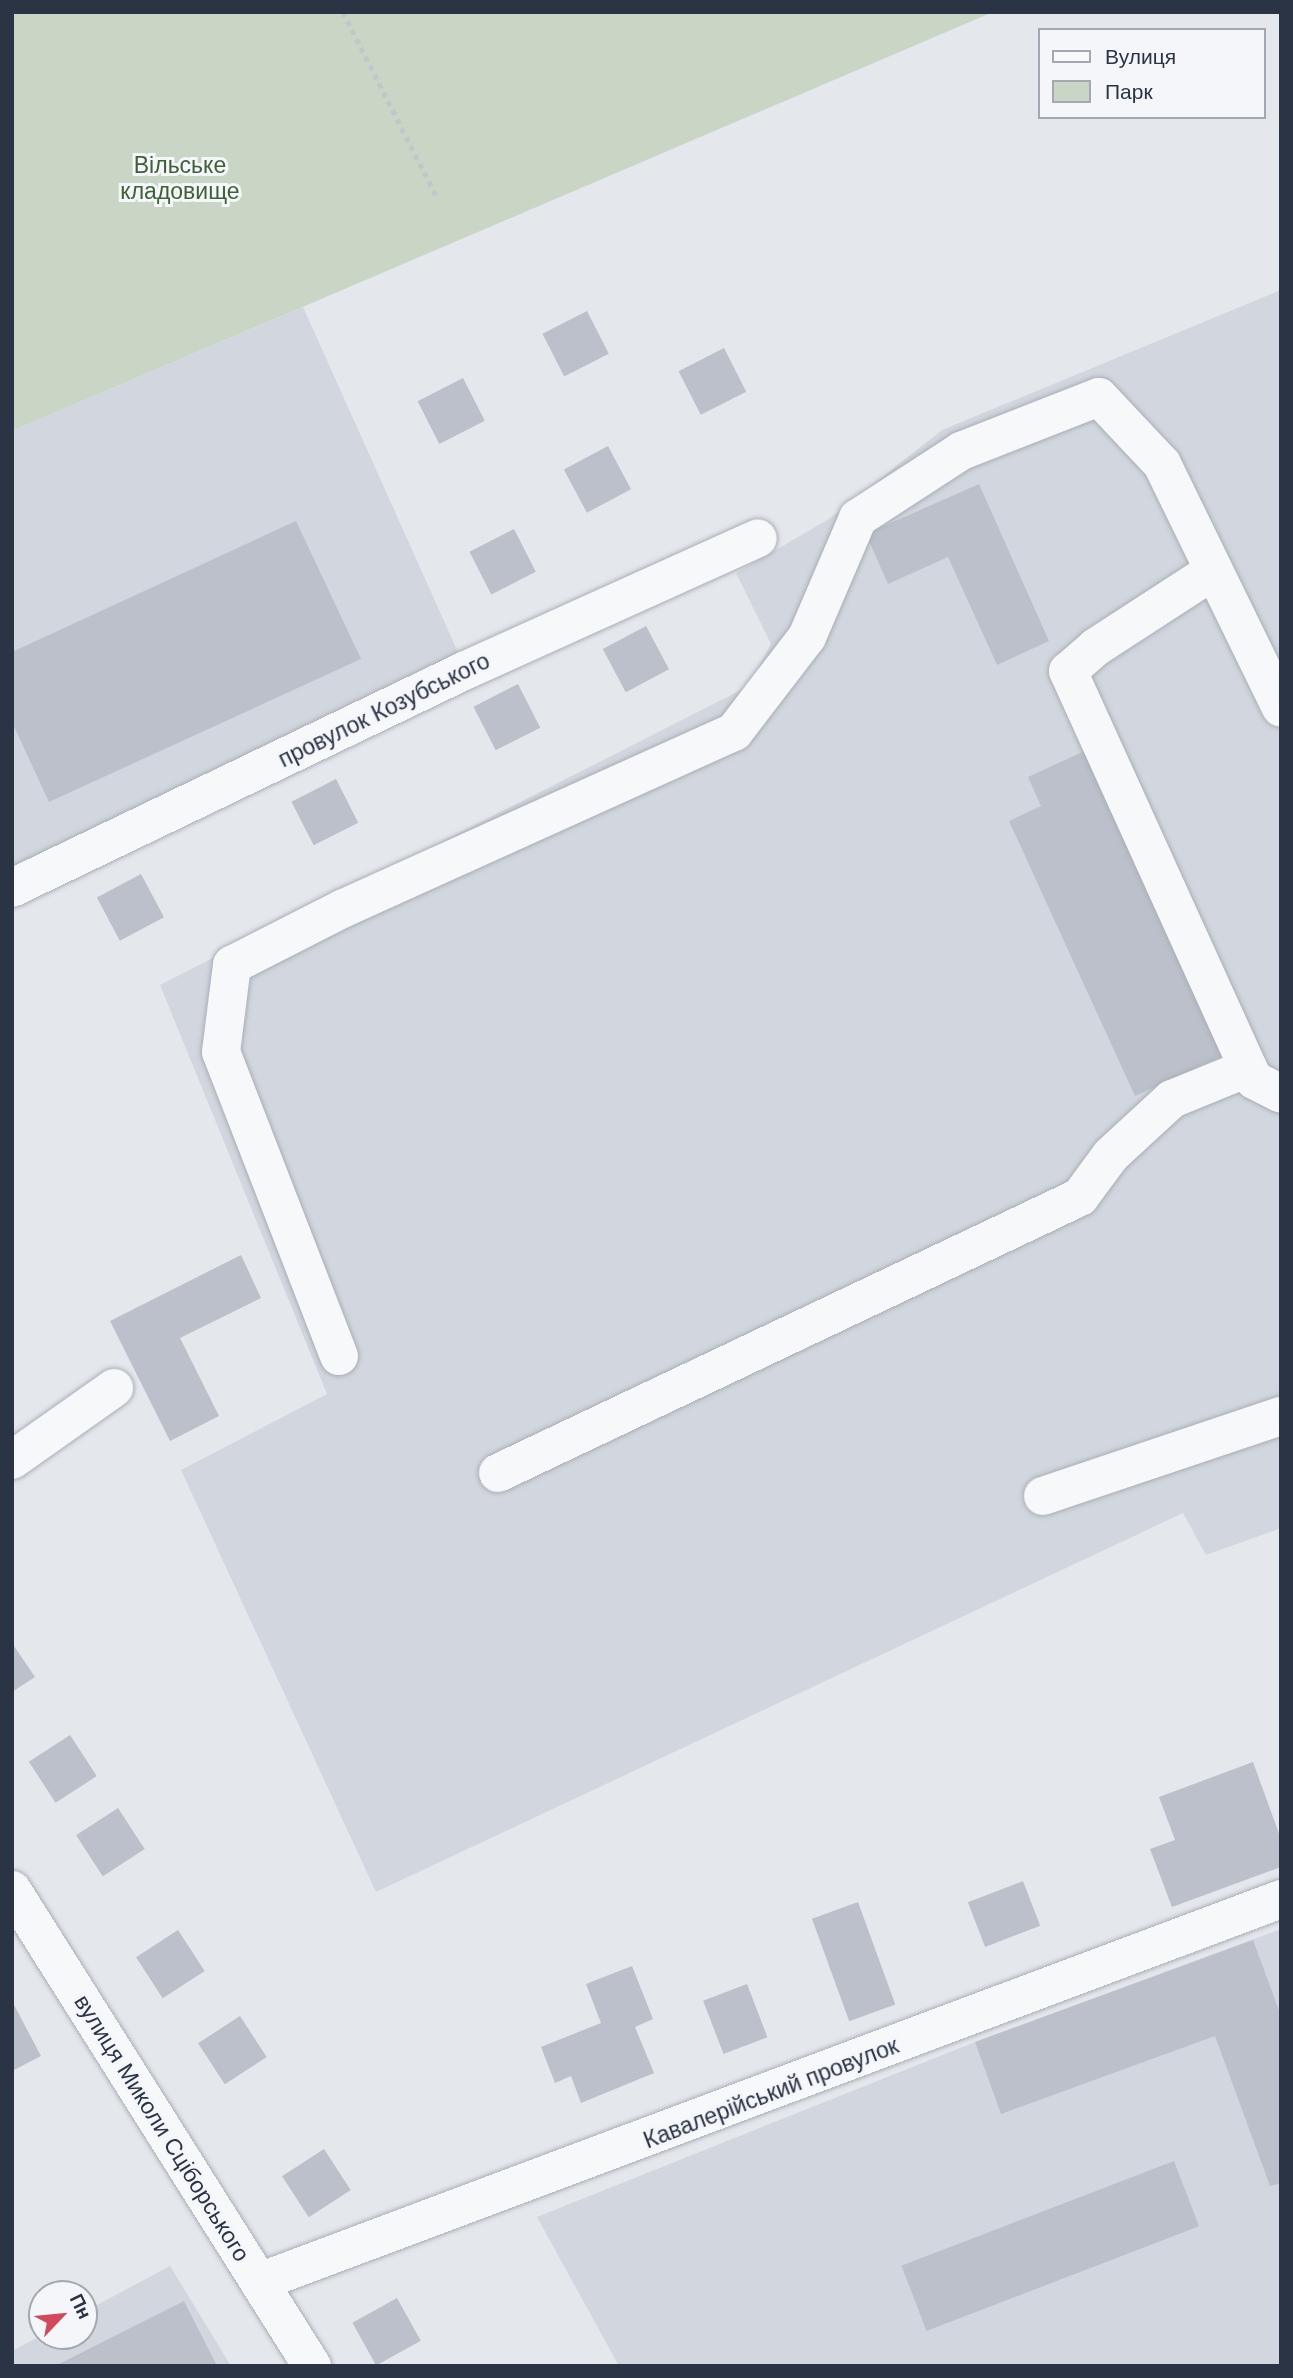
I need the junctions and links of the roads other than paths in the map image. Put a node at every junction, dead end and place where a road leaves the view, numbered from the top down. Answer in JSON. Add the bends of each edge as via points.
{"nodes":[{"id":1,"x":758,"y":538,"type":"dead end"},
{"id":2,"x":1213,"y":571,"type":"junction"},
{"id":3,"x":1281,"y":708,"type":"edge"},
{"id":4,"x":12,"y":888,"type":"edge"},
{"id":5,"x":1248,"y":1068,"type":"junction"},
{"id":6,"x":1281,"y":1094,"type":"edge"},
{"id":7,"x":339,"y":1356,"type":"dead end"},
{"id":8,"x":114,"y":1388,"type":"dead end"},
{"id":9,"x":1281,"y":1416,"type":"edge"},
{"id":10,"x":12,"y":1460,"type":"edge"},
{"id":11,"x":498,"y":1473,"type":"dead end"},
{"id":12,"x":1043,"y":1496,"type":"dead end"},
{"id":13,"x":12,"y":1889,"type":"edge"},
{"id":14,"x":1281,"y":1899,"type":"edge"},
{"id":15,"x":259,"y":2282,"type":"junction"},
{"id":16,"x":312,"y":2366,"type":"edge"}],
"edges":[{"from":1,"to":4,"type":"street","name":"провулок Козубського","via":[[466,670]]},
{"from":2,"to":3,"type":"street"},
{"from":2,"to":5,"type":"street","via":[[1068,671]]},
{"from":2,"to":7,"type":"street","via":[[1161,464],[1099,397],[961,451],[858,518],[807,637],[734,732],[344,908],[232,965],[221,1052]]},
{"from":5,"to":6,"type":"street","via":[[1254,1080]]},
{"from":5,"to":11,"type":"street","via":[[1172,1099],[1111,1155],[1080,1197]]},
{"from":8,"to":10,"type":"street"},
{"from":9,"to":12,"type":"street"},
{"from":13,"to":15,"type":"street","name":"вулиця Миколи Сціборського"},
{"from":14,"to":15,"type":"street","name":"Кавалерійський провулок"},
{"from":15,"to":16,"type":"street","name":"вулиця Миколи Сціборського"}]}
